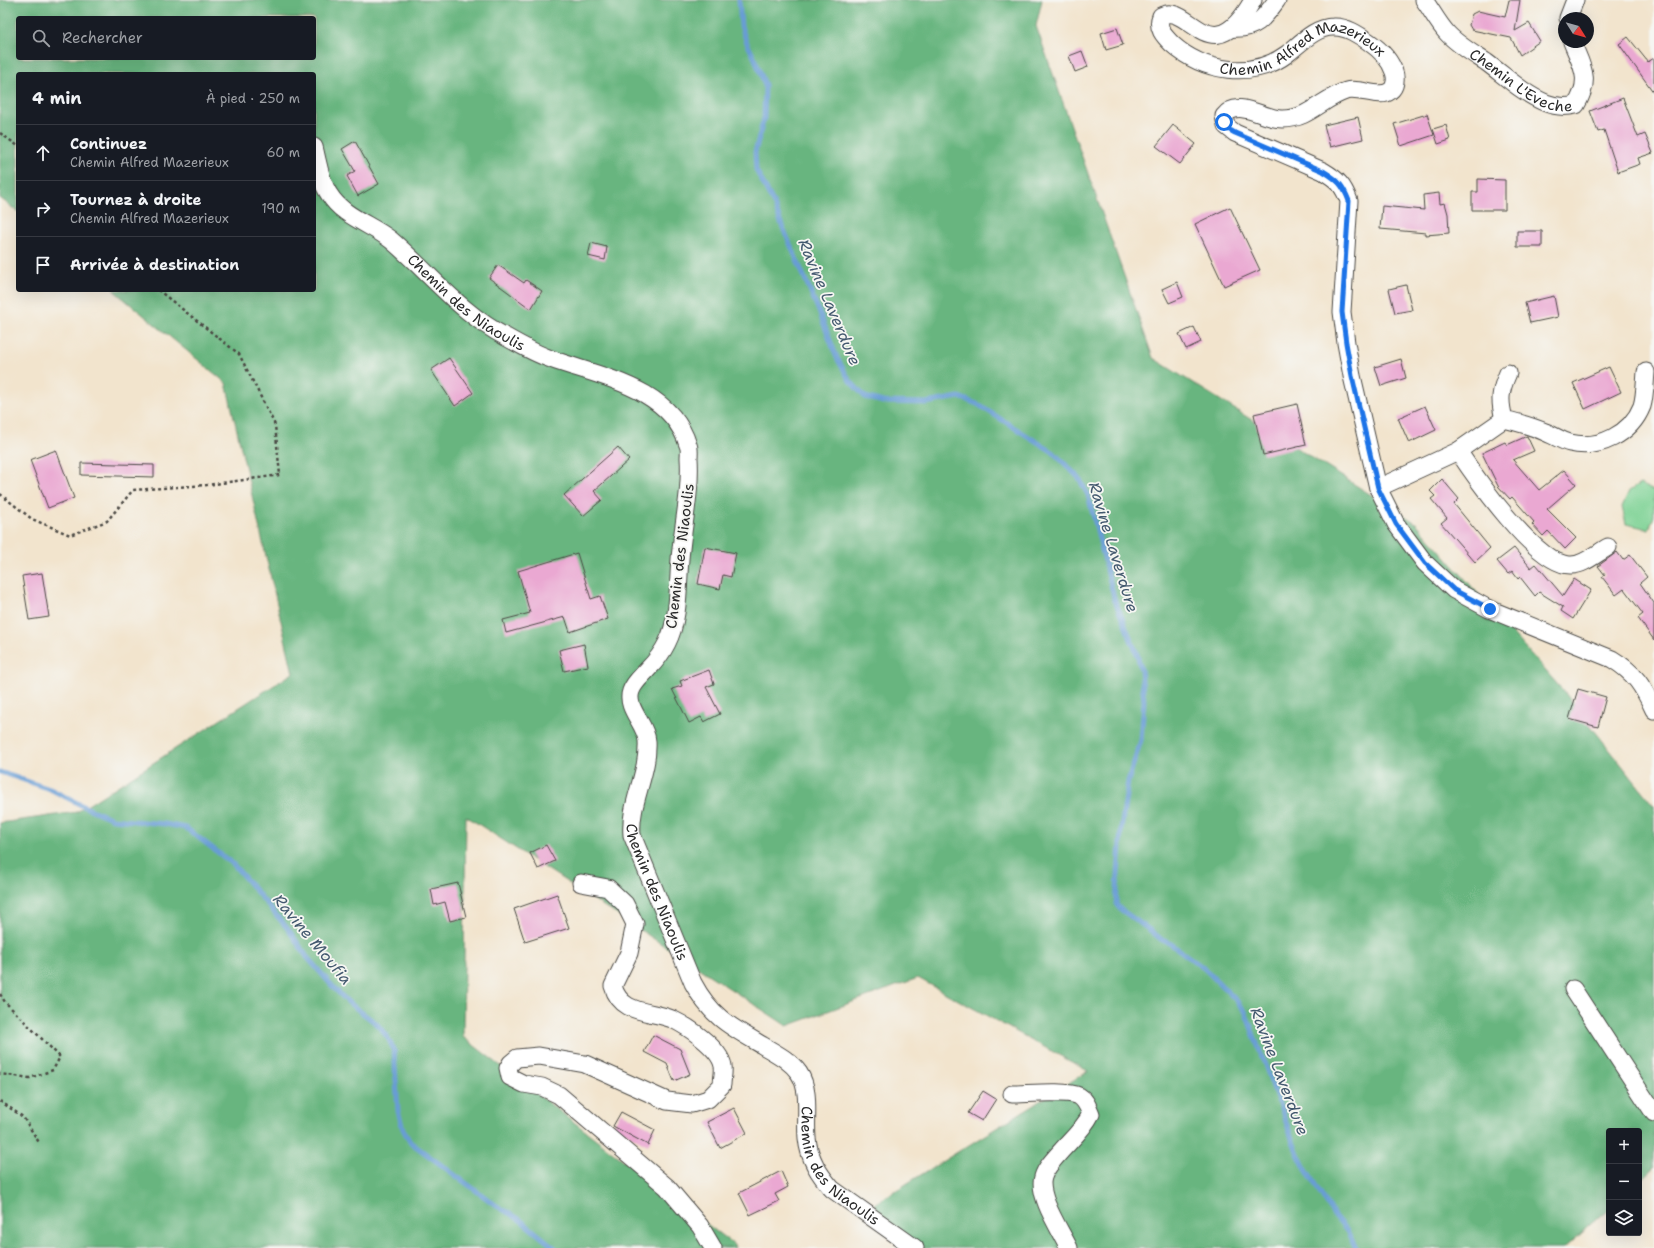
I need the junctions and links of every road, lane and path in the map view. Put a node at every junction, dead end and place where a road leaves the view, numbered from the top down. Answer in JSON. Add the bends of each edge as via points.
{"nodes":[{"id":1,"x":1254,"y":0,"type":"edge"},
{"id":2,"x":1277,"y":0,"type":"edge"},
{"id":3,"x":1424,"y":0,"type":"edge"},
{"id":4,"x":1575,"y":0,"type":"edge"},
{"id":5,"x":1174,"y":7,"type":"edge"},
{"id":6,"x":1570,"y":12,"type":"edge"},
{"id":7,"x":1232,"y":28,"type":"junction"},
{"id":8,"x":1574,"y":48,"type":"edge"},
{"id":9,"x":0,"y":133,"type":"edge"},
{"id":10,"x":16,"y":145,"type":"edge"},
{"id":11,"x":316,"y":154,"type":"edge"},
{"id":12,"x":161,"y":292,"type":"edge"},
{"id":13,"x":1646,"y":372,"type":"dead end"},
{"id":14,"x":1508,"y":373,"type":"dead end"},
{"id":15,"x":1504,"y":419,"type":"junction"},
{"id":16,"x":1458,"y":451,"type":"junction"},
{"id":17,"x":1378,"y":488,"type":"junction"},
{"id":18,"x":0,"y":494,"type":"edge"},
{"id":19,"x":1608,"y":546,"type":"dead end"},
{"id":20,"x":1654,"y":710,"type":"edge"},
{"id":21,"x":581,"y":883,"type":"dead end"},
{"id":22,"x":1574,"y":989,"type":"dead end"},
{"id":23,"x":0,"y":994,"type":"edge"},
{"id":24,"x":0,"y":1074,"type":"edge"},
{"id":25,"x":1012,"y":1094,"type":"dead end"},
{"id":26,"x":0,"y":1101,"type":"edge"},
{"id":27,"x":1654,"y":1113,"type":"edge"},
{"id":28,"x":40,"y":1144,"type":"dead end"},
{"id":29,"x":713,"y":1248,"type":"edge"},
{"id":30,"x":915,"y":1248,"type":"edge"},
{"id":31,"x":1069,"y":1248,"type":"edge"}],
"edges":[{"from":1,"to":7,"type":"street","via":[[1238,24]]},
{"from":2,"to":7,"type":"street","via":[[1268,13],[1252,26]]},
{"from":3,"to":8,"type":"street","name":"Chemin L'Eveche","via":[[1436,20],[1460,45],[1546,103],[1576,105],[1582,94],[1586,81]]},
{"from":4,"to":6,"type":"street"},
{"from":5,"to":7,"type":"street","name":"Chemin Alfred Mazerieux","via":[[1182,16],[1207,32],[1220,33]]},
{"from":5,"to":17,"type":"street","name":"Chemin Alfred Mazerieux","via":[[1160,18],[1160,29],[1164,37],[1188,56],[1214,68],[1233,70],[1276,62],[1314,33],[1334,26],[1358,34],[1372,44],[1384,55],[1393,70],[1395,82],[1390,91],[1345,91],[1292,119],[1268,118],[1241,108],[1233,109],[1224,116],[1226,126],[1235,133],[1323,171],[1335,178],[1344,188],[1349,201],[1349,216],[1342,312],[1352,376]]},
{"from":9,"to":10,"type":"path"},
{"from":11,"to":30,"type":"street","name":"Chemin des Niaoulis","via":[[323,182],[336,203],[389,239],[461,307],[503,336],[548,358],[634,387],[675,418],[689,446],[691,479],[672,629],[659,656],[630,693],[632,706],[643,726],[647,741],[646,760],[632,812],[632,836],[701,998],[722,1020],[781,1056],[799,1073],[805,1087],[807,1139],[810,1154],[819,1173],[832,1189]]},
{"from":12,"to":18,"type":"path","via":[[239,354],[275,425],[280,475],[206,485],[133,490],[107,521],[70,535],[32,519]]},
{"from":13,"to":15,"type":"street","via":[[1642,405],[1632,422],[1617,436],[1602,443],[1568,443],[1528,425]]},
{"from":14,"to":15,"type":"street","via":[[1501,389],[1500,405]]},
{"from":15,"to":16,"type":"street"},
{"from":16,"to":17,"type":"street"},
{"from":16,"to":19,"type":"street","via":[[1481,486],[1518,529],[1549,557],[1562,565],[1579,564]]},
{"from":17,"to":20,"type":"street","name":"Chemin Alfred Mazerieux","via":[[1396,524],[1425,563],[1454,590],[1490,609],[1612,659],[1627,668],[1638,679]]},
{"from":21,"to":29,"type":"street","via":[[608,888],[625,904],[635,924],[629,953],[614,986],[616,995],[627,1005],[644,1013],[671,1019],[692,1031],[716,1051],[723,1065],[722,1085],[708,1099],[692,1104],[667,1101],[585,1064],[539,1056],[517,1058],[508,1068],[510,1077],[559,1095],[667,1187],[700,1226]]},
{"from":22,"to":27,"type":"street"},
{"from":23,"to":24,"type":"path","via":[[60,1057],[53,1070],[30,1078]]},
{"from":25,"to":31,"type":"street","via":[[1068,1094],[1079,1096],[1087,1103],[1091,1114],[1085,1126],[1052,1161],[1042,1178],[1046,1203]]},
{"from":26,"to":28,"type":"path","via":[[23,1118]]}]}
